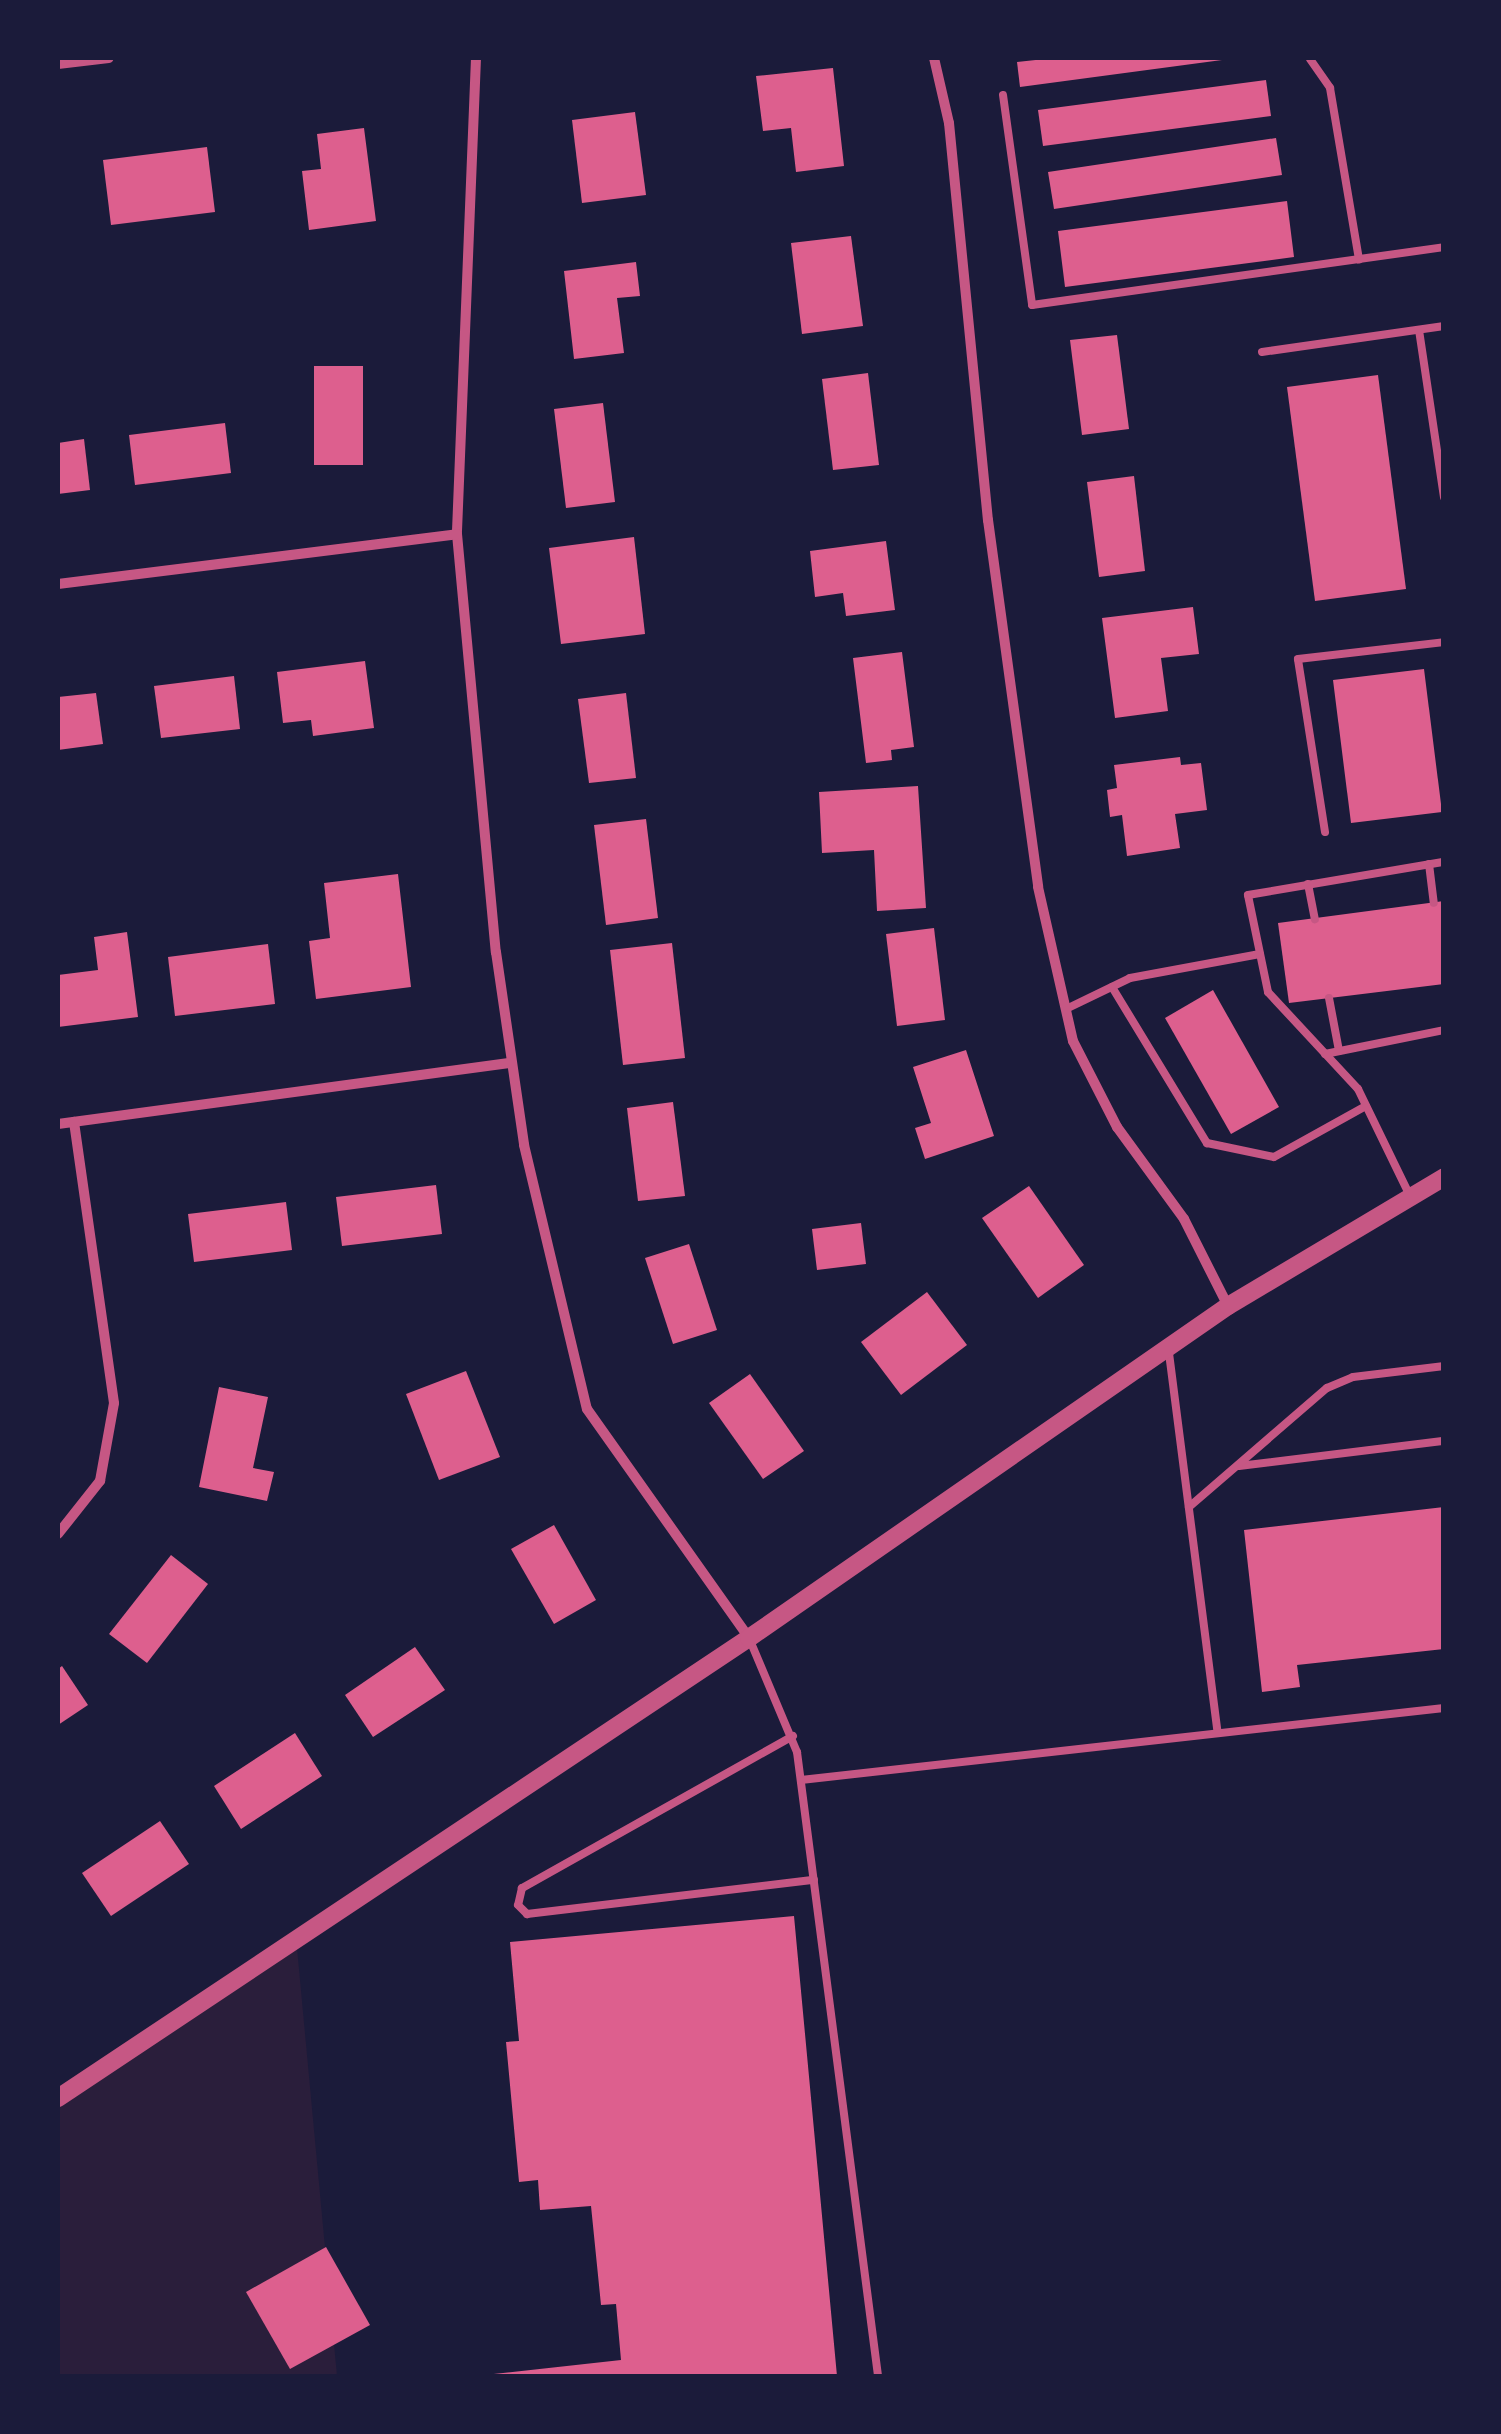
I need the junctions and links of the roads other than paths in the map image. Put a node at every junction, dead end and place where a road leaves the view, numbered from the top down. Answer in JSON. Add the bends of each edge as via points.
{"nodes":[{"id":1,"x":109,"y":58,"type":"edge"},
{"id":2,"x":476,"y":58,"type":"edge"},
{"id":3,"x":934,"y":58,"type":"edge"},
{"id":4,"x":1310,"y":60,"type":"edge"},
{"id":5,"x":58,"y":64,"type":"edge"},
{"id":6,"x":1003,"y":95,"type":"dead end"},
{"id":7,"x":1444,"y":248,"type":"edge"},
{"id":8,"x":1358,"y":260,"type":"junction"},
{"id":9,"x":1444,"y":326,"type":"edge"},
{"id":10,"x":1419,"y":330,"type":"junction"},
{"id":11,"x":1262,"y":352,"type":"dead end"},
{"id":12,"x":1444,"y":497,"type":"edge"},
{"id":13,"x":457,"y":534,"type":"junction"},
{"id":14,"x":58,"y":584,"type":"edge"},
{"id":15,"x":1444,"y":642,"type":"edge"},
{"id":16,"x":1325,"y":832,"type":"dead end"},
{"id":17,"x":1444,"y":862,"type":"edge"},
{"id":18,"x":1430,"y":864,"type":"junction"},
{"id":19,"x":1308,"y":884,"type":"junction"},
{"id":20,"x":1434,"y":902,"type":"dead end"},
{"id":21,"x":1315,"y":918,"type":"dead end"},
{"id":22,"x":1260,"y":954,"type":"junction"},
{"id":23,"x":1112,"y":987,"type":"junction"},
{"id":24,"x":1329,"y":998,"type":"dead end"},
{"id":25,"x":1066,"y":1009,"type":"junction"},
{"id":26,"x":1444,"y":1030,"type":"edge"},
{"id":27,"x":1339,"y":1051,"type":"junction"},
{"id":28,"x":1325,"y":1054,"type":"junction"},
{"id":29,"x":511,"y":1063,"type":"junction"},
{"id":30,"x":1366,"y":1106,"type":"junction"},
{"id":31,"x":74,"y":1122,"type":"junction"},
{"id":32,"x":58,"y":1124,"type":"edge"},
{"id":33,"x":1444,"y":1178,"type":"edge"},
{"id":34,"x":1410,"y":1196,"type":"junction"},
{"id":35,"x":1228,"y":1306,"type":"junction"},
{"id":36,"x":1169,"y":1353,"type":"junction"},
{"id":37,"x":1444,"y":1366,"type":"edge"},
{"id":38,"x":1444,"y":1442,"type":"edge"},
{"id":39,"x":1239,"y":1466,"type":"junction"},
{"id":40,"x":1188,"y":1507,"type":"junction"},
{"id":41,"x":58,"y":1534,"type":"edge"},
{"id":42,"x":749,"y":1638,"type":"junction"},
{"id":43,"x":1444,"y":1708,"type":"edge"},
{"id":44,"x":1218,"y":1733,"type":"junction"},
{"id":45,"x":793,"y":1736,"type":"junction"},
{"id":46,"x":802,"y":1780,"type":"junction"},
{"id":47,"x":814,"y":1880,"type":"junction"},
{"id":48,"x":58,"y":2098,"type":"edge"},
{"id":49,"x":878,"y":2376,"type":"edge"}],
"edges":[{"from":1,"to":5,"type":"street"},
{"from":2,"to":13,"type":"street"},
{"from":3,"to":25,"type":"street","via":[[948,122],[988,520],[1038,887]]},
{"from":4,"to":8,"type":"lane","via":[[1330,88]]},
{"from":6,"to":8,"type":"lane","via":[[1032,305]]},
{"from":7,"to":8,"type":"lane"},
{"from":9,"to":10,"type":"lane"},
{"from":10,"to":11,"type":"lane"},
{"from":10,"to":12,"type":"lane"},
{"from":13,"to":14,"type":"street"},
{"from":13,"to":29,"type":"street"},
{"from":15,"to":16,"type":"lane","via":[[1298,660]]},
{"from":17,"to":18,"type":"lane"},
{"from":18,"to":19,"type":"lane"},
{"from":18,"to":20,"type":"lane"},
{"from":19,"to":21,"type":"lane"},
{"from":19,"to":22,"type":"lane","via":[[1248,895]]},
{"from":22,"to":23,"type":"lane"},
{"from":22,"to":28,"type":"lane","via":[[1268,992]]},
{"from":23,"to":25,"type":"lane"},
{"from":23,"to":30,"type":"lane","via":[[1207,1142],[1274,1157]]},
{"from":24,"to":27,"type":"lane"},
{"from":25,"to":35,"type":"street","via":[[1073,1041],[1117,1127],[1184,1219]]},
{"from":26,"to":27,"type":"lane"},
{"from":27,"to":28,"type":"lane"},
{"from":28,"to":30,"type":"lane"},
{"from":29,"to":31,"type":"street"},
{"from":29,"to":42,"type":"street","via":[[587,1409]]},
{"from":30,"to":34,"type":"lane"},
{"from":31,"to":32,"type":"street"},
{"from":31,"to":41,"type":"street","via":[[114,1403],[100,1481]]},
{"from":33,"to":34,"type":"street"},
{"from":34,"to":35,"type":"street"},
{"from":35,"to":36,"type":"street"},
{"from":36,"to":40,"type":"lane"},
{"from":36,"to":42,"type":"street"},
{"from":37,"to":39,"type":"lane","via":[[1352,1377],[1327,1388]]},
{"from":38,"to":39,"type":"lane"},
{"from":39,"to":40,"type":"lane"},
{"from":40,"to":44,"type":"lane"},
{"from":42,"to":45,"type":"lane"},
{"from":42,"to":48,"type":"street"},
{"from":43,"to":44,"type":"lane"},
{"from":44,"to":46,"type":"lane"},
{"from":45,"to":46,"type":"lane"},
{"from":45,"to":47,"type":"lane","via":[[522,1888],[518,1905],[527,1914]]},
{"from":46,"to":47,"type":"lane"},
{"from":47,"to":49,"type":"lane"}]}
